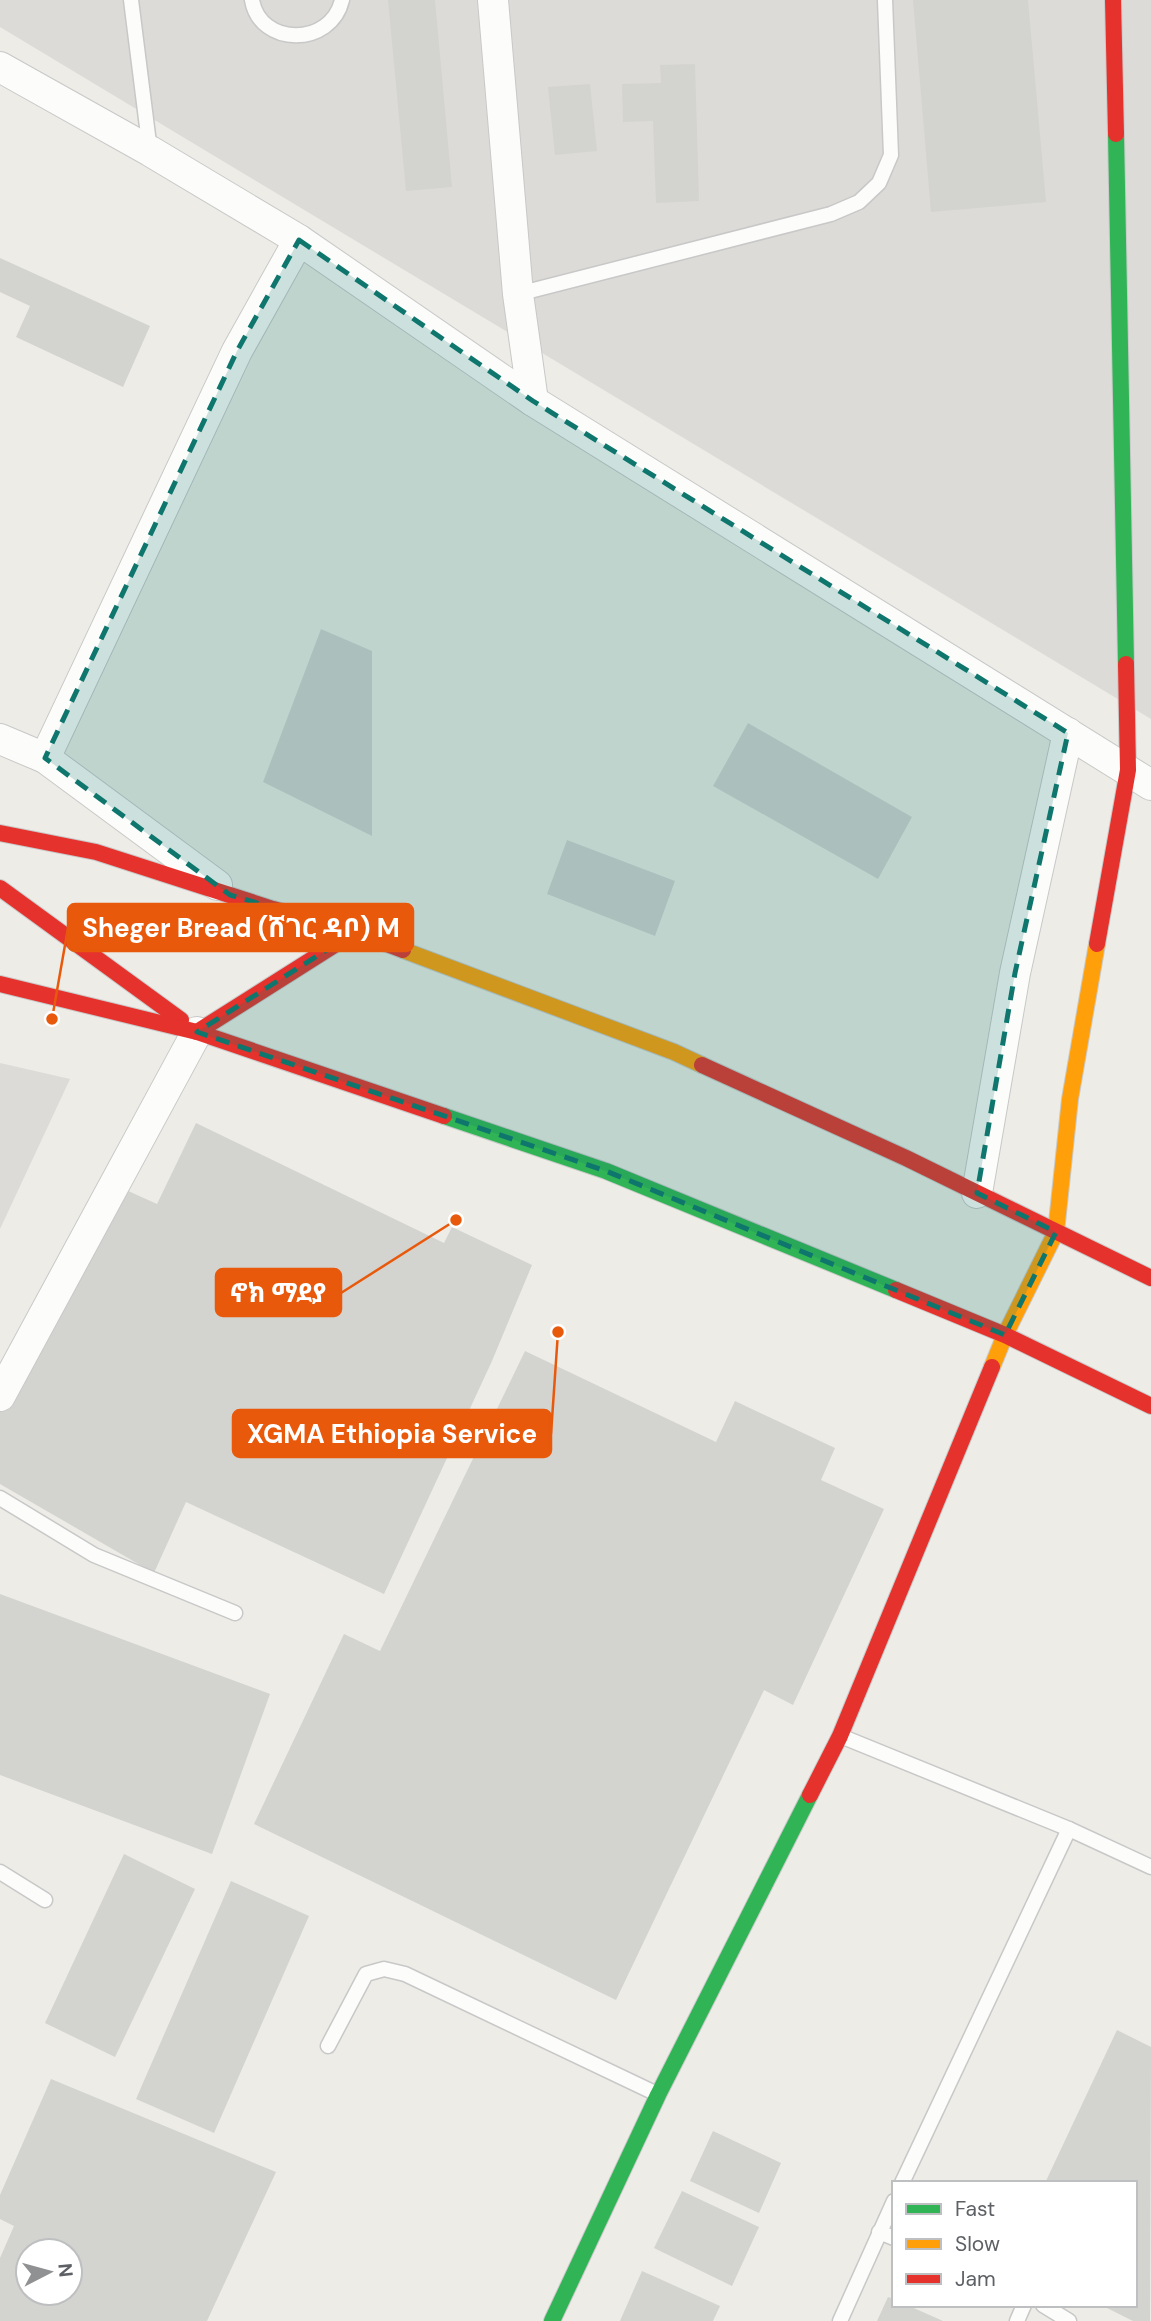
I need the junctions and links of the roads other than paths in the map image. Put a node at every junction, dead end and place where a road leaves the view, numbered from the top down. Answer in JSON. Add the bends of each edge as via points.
{"nodes":[{"id":1,"x":131,"y":0,"type":"edge"},
{"id":2,"x":252,"y":0,"type":"edge"},
{"id":3,"x":342,"y":0,"type":"edge"},
{"id":4,"x":493,"y":0,"type":"edge"},
{"id":5,"x":885,"y":0,"type":"edge"},
{"id":6,"x":1113,"y":0,"type":"edge"},
{"id":7,"x":0,"y":67,"type":"edge"},
{"id":8,"x":150,"y":151,"type":"junction"},
{"id":9,"x":299,"y":240,"type":"junction"},
{"id":10,"x":518,"y":294,"type":"junction"},
{"id":11,"x":533,"y":401,"type":"junction"},
{"id":12,"x":1068,"y":733,"type":"junction"},
{"id":13,"x":0,"y":739,"type":"edge"},
{"id":14,"x":45,"y":758,"type":"junction"},
{"id":15,"x":1140,"y":778,"type":"edge"},
{"id":16,"x":0,"y":833,"type":"edge"},
{"id":17,"x":0,"y":888,"type":"edge"},
{"id":18,"x":230,"y":895,"type":"junction"},
{"id":19,"x":355,"y":932,"type":"junction"},
{"id":20,"x":0,"y":984,"type":"edge"},
{"id":21,"x":197,"y":1032,"type":"junction"},
{"id":22,"x":977,"y":1193,"type":"junction"},
{"id":23,"x":1056,"y":1231,"type":"junction"},
{"id":24,"x":1151,"y":1278,"type":"edge"},
{"id":25,"x":1005,"y":1335,"type":"junction"},
{"id":26,"x":0,"y":1396,"type":"edge"},
{"id":27,"x":1151,"y":1406,"type":"edge"},
{"id":28,"x":0,"y":1498,"type":"edge"},
{"id":29,"x":235,"y":1613,"type":"dead end"},
{"id":30,"x":840,"y":1736,"type":"junction"},
{"id":31,"x":1069,"y":1829,"type":"junction"},
{"id":32,"x":1151,"y":1867,"type":"edge"},
{"id":33,"x":0,"y":1872,"type":"edge"},
{"id":34,"x":45,"y":1900,"type":"dead end"},
{"id":35,"x":328,"y":2046,"type":"dead end"},
{"id":36,"x":658,"y":2095,"type":"junction"},
{"id":37,"x":903,"y":2181,"type":"edge"},
{"id":38,"x":892,"y":2205,"type":"edge"},
{"id":39,"x":879,"y":2232,"type":"junction"},
{"id":40,"x":892,"y":2237,"type":"edge"},
{"id":41,"x":1046,"y":2307,"type":"edge"},
{"id":42,"x":552,"y":2321,"type":"edge"},
{"id":43,"x":840,"y":2321,"type":"edge"},
{"id":44,"x":1069,"y":2321,"type":"edge"}],
"edges":[{"from":1,"to":8,"type":"lane"},
{"from":2,"to":3,"type":"lane","via":[[263,21],[278,32],[296,36],[314,33],[329,23]]},
{"from":4,"to":10,"type":"street"},
{"from":5,"to":10,"type":"lane","via":[[891,155],[879,183],[859,202],[831,214]]},
{"from":6,"to":15,"type":"main road"},
{"from":7,"to":8,"type":"street"},
{"from":8,"to":9,"type":"street"},
{"from":9,"to":11,"type":"street"},
{"from":9,"to":14,"type":"street","via":[[237,351]]},
{"from":10,"to":11,"type":"street"},
{"from":11,"to":12,"type":"street"},
{"from":12,"to":15,"type":"street"},
{"from":12,"to":22,"type":"street","via":[[1015,973]]},
{"from":13,"to":14,"type":"street"},
{"from":14,"to":18,"type":"street"},
{"from":15,"to":23,"type":"main road","via":[[1070,1099]]},
{"from":16,"to":18,"type":"main road","via":[[96,852]]},
{"from":17,"to":21,"type":"main road"},
{"from":18,"to":19,"type":"main road"},
{"from":19,"to":21,"type":"main road"},
{"from":19,"to":22,"type":"main road","via":[[674,1052]]},
{"from":20,"to":21,"type":"main road"},
{"from":21,"to":25,"type":"main road","via":[[606,1171]]},
{"from":21,"to":26,"type":"street"},
{"from":22,"to":23,"type":"main road"},
{"from":23,"to":24,"type":"main road"},
{"from":23,"to":25,"type":"main road"},
{"from":25,"to":27,"type":"main road"},
{"from":25,"to":30,"type":"main road"},
{"from":28,"to":29,"type":"lane","via":[[94,1555]]},
{"from":30,"to":31,"type":"lane"},
{"from":30,"to":36,"type":"main road"},
{"from":31,"to":32,"type":"lane"},
{"from":31,"to":37,"type":"lane"},
{"from":33,"to":34,"type":"lane"},
{"from":35,"to":36,"type":"lane","via":[[366,1974],[384,1969],[405,1974]]},
{"from":36,"to":42,"type":"main road"},
{"from":38,"to":39,"type":"lane"},
{"from":39,"to":40,"type":"lane"},
{"from":39,"to":43,"type":"lane"},
{"from":41,"to":44,"type":"lane"}]}
